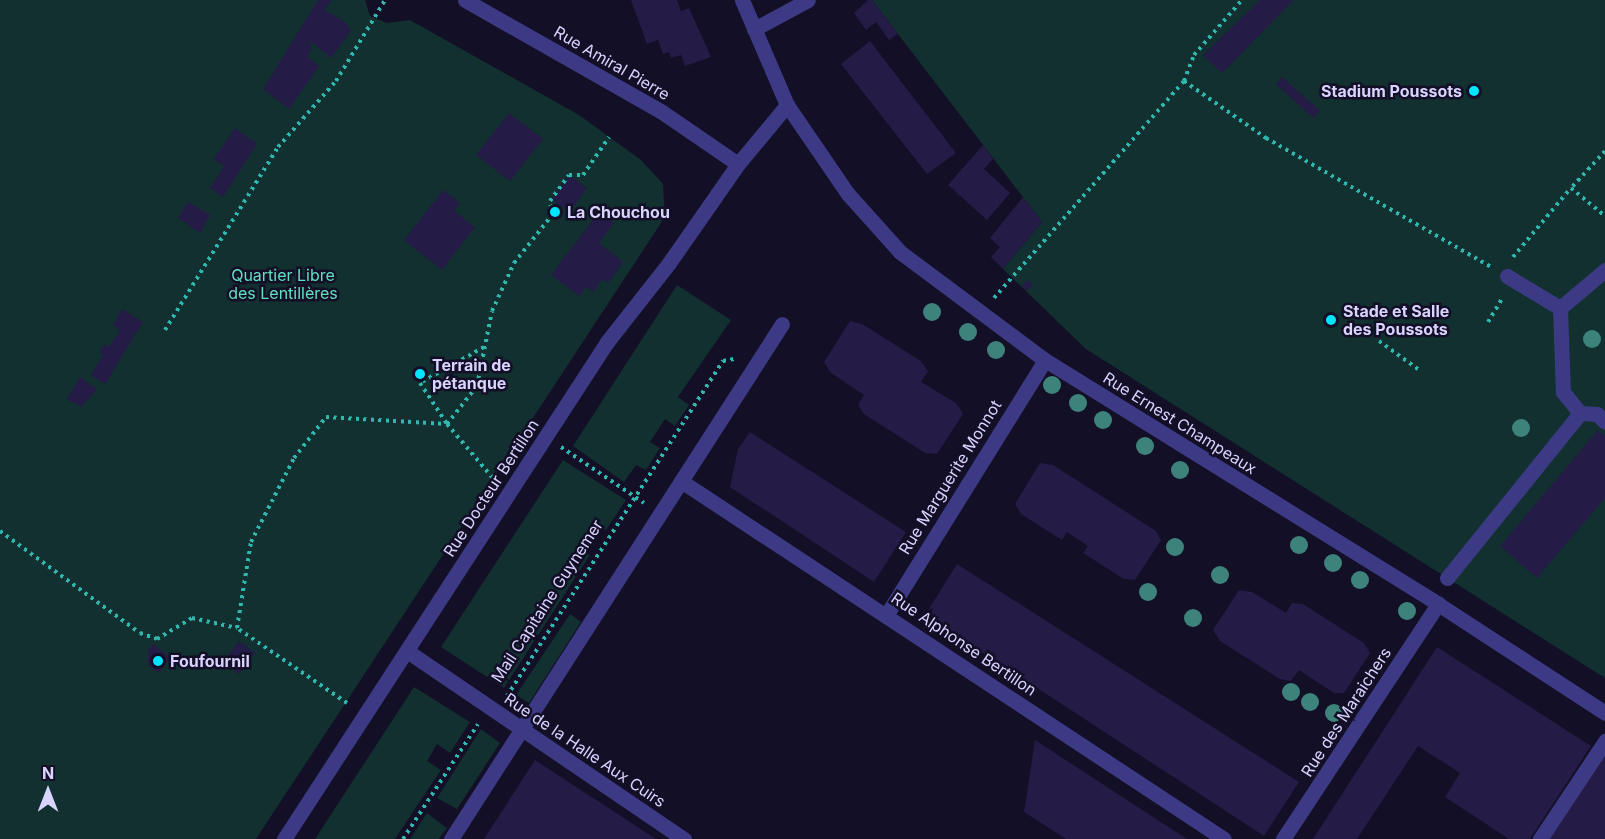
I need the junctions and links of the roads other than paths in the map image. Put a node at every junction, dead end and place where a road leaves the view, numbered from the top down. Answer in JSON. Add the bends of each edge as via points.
{"nodes":[{"id":1,"x":465,"y":0,"type":"edge"},
{"id":2,"x":742,"y":0,"type":"edge"},
{"id":3,"x":808,"y":0,"type":"edge"},
{"id":4,"x":753,"y":29,"type":"junction"},
{"id":5,"x":787,"y":105,"type":"junction"},
{"id":6,"x":738,"y":164,"type":"junction"},
{"id":7,"x":1605,"y":270,"type":"edge"},
{"id":8,"x":1507,"y":276,"type":"road end"},
{"id":9,"x":1560,"y":308,"type":"junction"},
{"id":10,"x":782,"y":324,"type":"dead end"},
{"id":11,"x":1045,"y":360,"type":"junction"},
{"id":12,"x":1580,"y":412,"type":"junction"},
{"id":13,"x":1605,"y":422,"type":"edge"},
{"id":14,"x":681,"y":481,"type":"junction"},
{"id":15,"x":1447,"y":578,"type":"dead end"},
{"id":16,"x":1438,"y":604,"type":"junction"},
{"id":17,"x":887,"y":614,"type":"junction"},
{"id":18,"x":407,"y":651,"type":"junction"},
{"id":19,"x":1605,"y":713,"type":"edge"},
{"id":20,"x":522,"y":729,"type":"junction"},
{"id":21,"x":1605,"y":741,"type":"edge"},
{"id":22,"x":284,"y":839,"type":"edge"},
{"id":23,"x":451,"y":839,"type":"edge"},
{"id":24,"x":684,"y":839,"type":"edge"},
{"id":25,"x":1224,"y":839,"type":"edge"},
{"id":26,"x":1283,"y":839,"type":"edge"},
{"id":27,"x":1540,"y":839,"type":"edge"}],
"edges":[{"from":1,"to":6,"type":"street","name":"Rue Amiral Pierre","via":[[662,112]]},
{"from":2,"to":4,"type":"street","name":"Rue Ernest Champeaux"},
{"from":3,"to":4,"type":"street"},
{"from":4,"to":5,"type":"street","name":"Rue Ernest Champeaux"},
{"from":5,"to":6,"type":"street","name":"Rue Docteur Bertillon"},
{"from":5,"to":11,"type":"street","name":"Rue Ernest Champeaux","via":[[873,225],[900,252]]},
{"from":6,"to":18,"type":"street","name":"Rue Docteur Bertillon","via":[[669,263],[627,314]]},
{"from":7,"to":9,"type":"street"},
{"from":8,"to":9,"type":"street"},
{"from":9,"to":12,"type":"street","via":[[1563,392]]},
{"from":10,"to":14,"type":"street"},
{"from":11,"to":16,"type":"street","name":"Rue Ernest Champeaux"},
{"from":11,"to":17,"type":"street","name":"Rue Marguerite Monnot"},
{"from":12,"to":13,"type":"street","via":[[1597,414]]},
{"from":12,"to":15,"type":"street"},
{"from":14,"to":17,"type":"street","name":"Rue Alphonse Bertillon"},
{"from":14,"to":20,"type":"street"},
{"from":16,"to":19,"type":"street","name":"Rue Ernest Champeaux"},
{"from":16,"to":26,"type":"street","name":"Rue des Maraichers"},
{"from":17,"to":25,"type":"street","name":"Rue Alphonse Bertillon"},
{"from":18,"to":20,"type":"street","name":"Rue de la Halle Aux Cuirs"},
{"from":18,"to":22,"type":"street","name":"Rue Docteur Bertillon"},
{"from":20,"to":23,"type":"street"},
{"from":20,"to":24,"type":"street","name":"Rue de la Halle Aux Cuirs"},
{"from":21,"to":27,"type":"street"}]}
